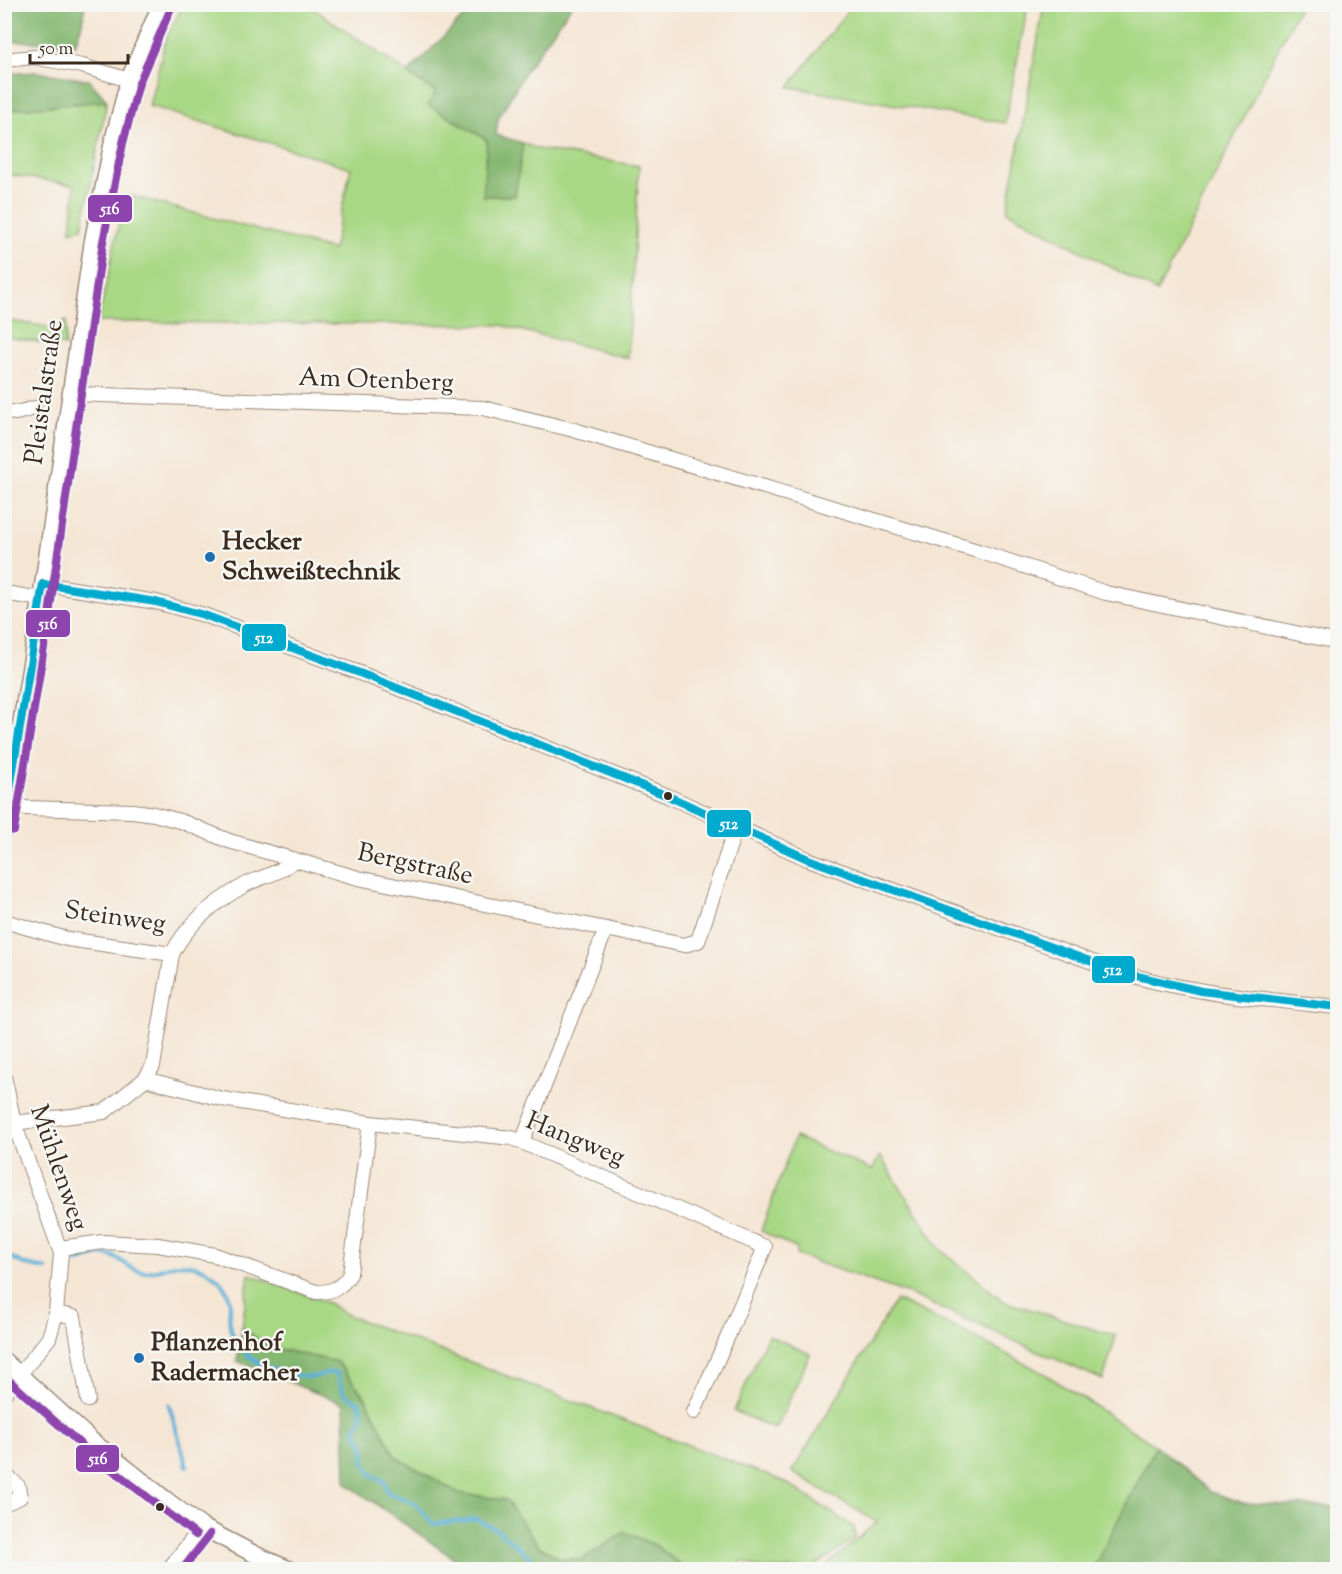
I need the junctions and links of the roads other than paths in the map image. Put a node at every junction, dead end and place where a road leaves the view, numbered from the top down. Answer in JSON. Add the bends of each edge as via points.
{"nodes":[{"id":1,"x":160,"y":4,"type":"edge"},
{"id":2,"x":4,"y":60,"type":"edge"},
{"id":3,"x":129,"y":80,"type":"junction"},
{"id":4,"x":72,"y":394,"type":"junction"},
{"id":5,"x":35,"y":408,"type":"dead end"},
{"id":6,"x":4,"y":411,"type":"edge"},
{"id":7,"x":42,"y":592,"type":"junction"},
{"id":8,"x":4,"y":593,"type":"edge"},
{"id":9,"x":1338,"y":642,"type":"edge"},
{"id":10,"x":9,"y":804,"type":"junction"},
{"id":11,"x":736,"y":827,"type":"junction"},
{"id":12,"x":4,"y":830,"type":"edge"},
{"id":13,"x":294,"y":860,"type":"junction"},
{"id":14,"x":4,"y":921,"type":"edge"},
{"id":15,"x":606,"y":929,"type":"junction"},
{"id":16,"x":172,"y":954,"type":"junction"},
{"id":17,"x":1338,"y":1007,"type":"edge"},
{"id":18,"x":4,"y":1076,"type":"edge"},
{"id":19,"x":145,"y":1079,"type":"junction"},
{"id":20,"x":14,"y":1123,"type":"junction"},
{"id":21,"x":370,"y":1123,"type":"junction"},
{"id":22,"x":522,"y":1142,"type":"junction"},
{"id":23,"x":60,"y":1248,"type":"junction"},
{"id":24,"x":56,"y":1313,"type":"junction"},
{"id":25,"x":4,"y":1361,"type":"edge"},
{"id":26,"x":20,"y":1376,"type":"junction"},
{"id":27,"x":4,"y":1394,"type":"edge"},
{"id":28,"x":88,"y":1400,"type":"dead end"},
{"id":29,"x":694,"y":1412,"type":"dead end"},
{"id":30,"x":4,"y":1473,"type":"edge"},
{"id":31,"x":4,"y":1504,"type":"edge"},
{"id":32,"x":202,"y":1527,"type":"junction"},
{"id":33,"x":168,"y":1569,"type":"edge"},
{"id":34,"x":290,"y":1569,"type":"edge"}],
"edges":[{"from":1,"to":3,"type":"main road","name":"Pleistalstraße"},
{"from":2,"to":3,"type":"street","via":[[34,57]]},
{"from":3,"to":4,"type":"main road","name":"Pleistalstraße","via":[[112,141],[93,240]]},
{"from":4,"to":7,"type":"main road","name":"Pleistalstraße"},
{"from":4,"to":9,"type":"street","name":"Am Otenberg","via":[[483,408],[574,430],[1106,593]]},
{"from":5,"to":6,"type":"street","via":[[16,413]]},
{"from":7,"to":8,"type":"street"},
{"from":7,"to":10,"type":"main road","name":"Pleistalstraße"},
{"from":7,"to":11,"type":"street","via":[[156,602],[204,615],[357,672]]},
{"from":10,"to":12,"type":"main road","name":"Pleistalstraße"},
{"from":10,"to":13,"type":"street","name":"Bergstraße","via":[[146,813]]},
{"from":11,"to":15,"type":"street","name":"Bergstraße","via":[[698,941],[684,945]]},
{"from":11,"to":17,"type":"street","via":[[808,859],[1154,983]]},
{"from":13,"to":15,"type":"street","name":"Bergstraße","via":[[358,878]]},
{"from":13,"to":16,"type":"street","name":"Steinweg","via":[[285,869],[245,885],[203,914]]},
{"from":14,"to":16,"type":"street","name":"Steinweg","via":[[67,939]]},
{"from":15,"to":22,"type":"street"},
{"from":16,"to":19,"type":"street","via":[[153,1066]]},
{"from":18,"to":20,"type":"street","name":"Mühlenweg"},
{"from":19,"to":20,"type":"street","via":[[105,1112]]},
{"from":19,"to":21,"type":"street","name":"Hangweg","via":[[222,1099]]},
{"from":20,"to":23,"type":"street","name":"Mühlenweg"},
{"from":21,"to":22,"type":"street","name":"Hangweg"},
{"from":21,"to":23,"type":"street","via":[[350,1274],[343,1285],[330,1292],[316,1292],[215,1255],[158,1245],[103,1242]]},
{"from":22,"to":29,"type":"street","name":"Hangweg","via":[[765,1247]]},
{"from":23,"to":24,"type":"street","name":"Mühlenweg"},
{"from":24,"to":26,"type":"street","name":"Mühlenweg","via":[[49,1338]]},
{"from":24,"to":28,"type":"street","via":[[74,1317]]},
{"from":25,"to":26,"type":"main road"},
{"from":26,"to":27,"type":"street","name":"Mühlenweg"},
{"from":26,"to":32,"type":"main road","via":[[93,1442]]},
{"from":30,"to":31,"type":"street","via":[[18,1486],[20,1497]]},
{"from":32,"to":33,"type":"street"},
{"from":32,"to":34,"type":"main road"}]}
